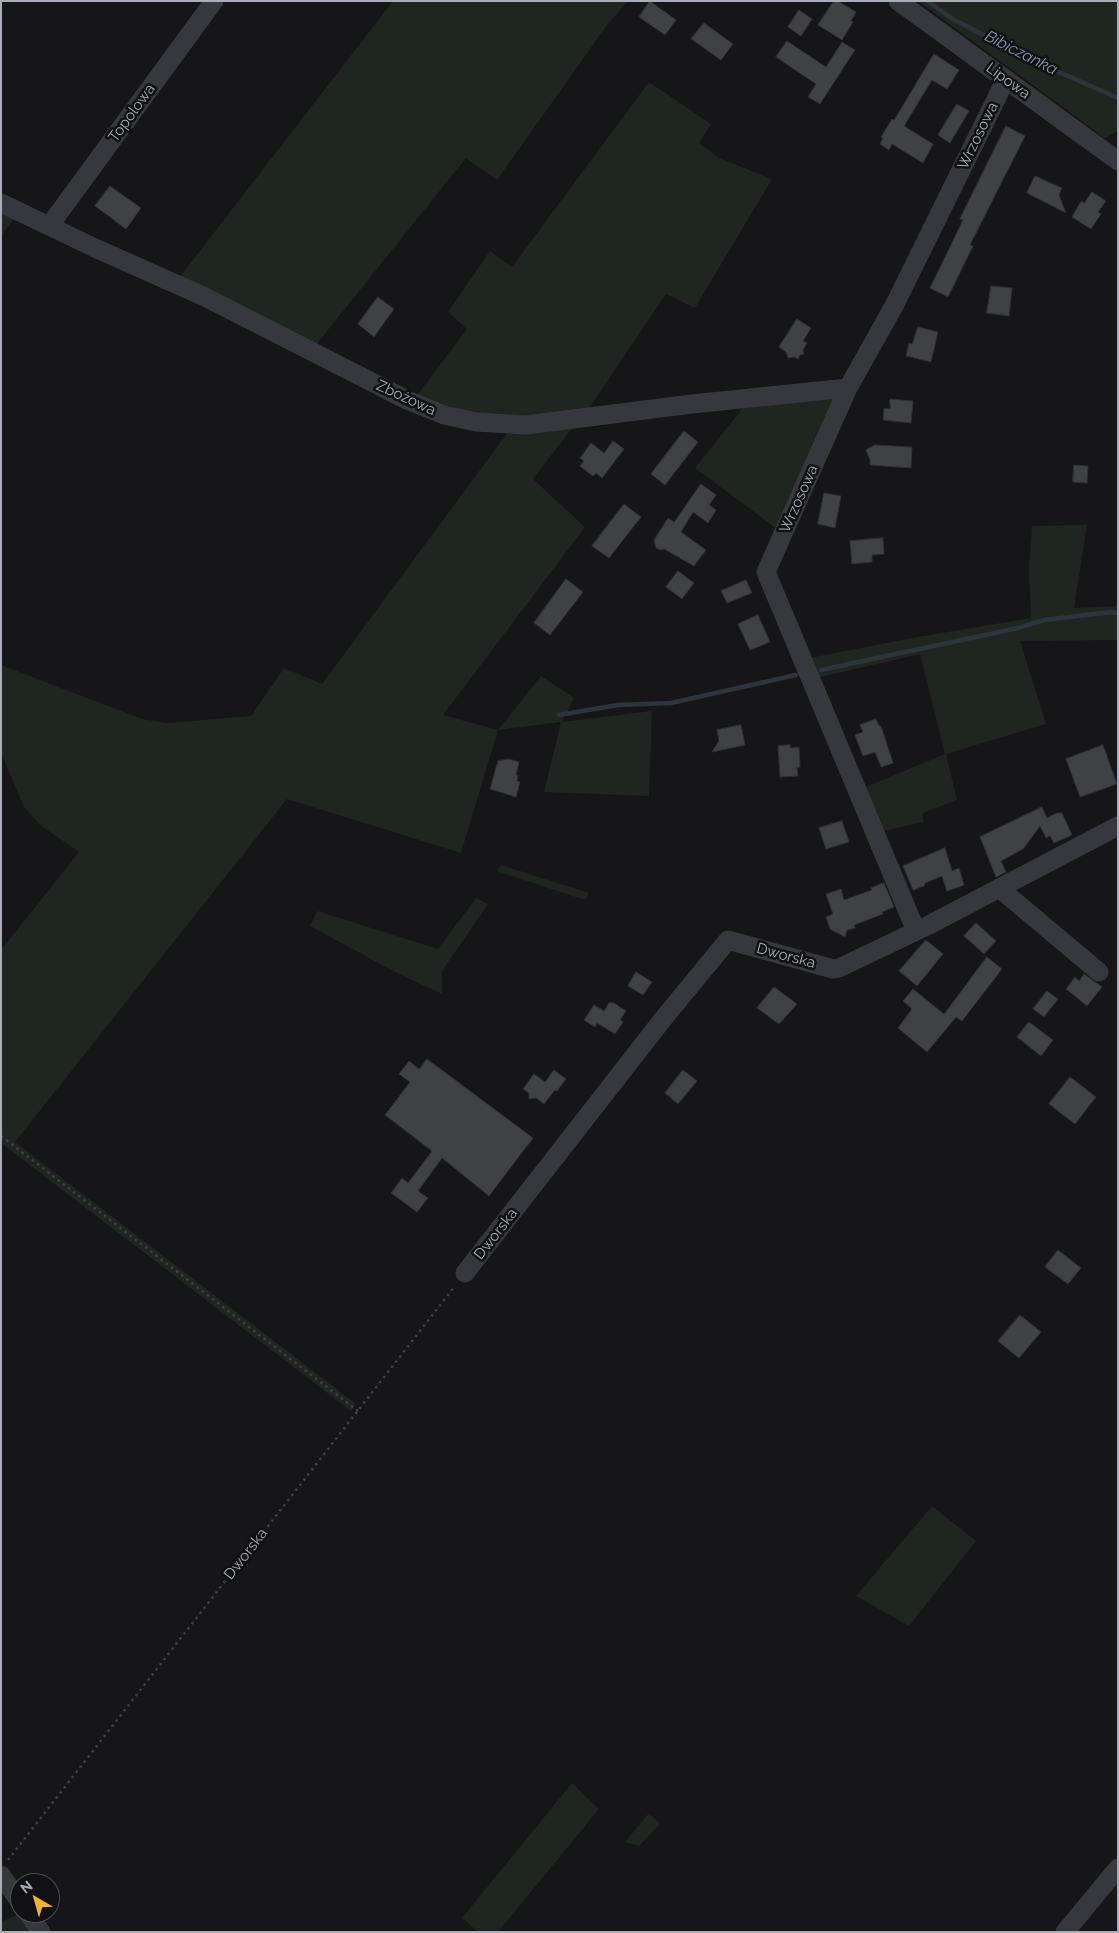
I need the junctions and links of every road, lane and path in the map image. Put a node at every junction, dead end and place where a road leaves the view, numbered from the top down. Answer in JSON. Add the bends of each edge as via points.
{"nodes":[{"id":1,"x":214,"y":1,"type":"edge"},
{"id":2,"x":898,"y":1,"type":"edge"},
{"id":3,"x":1006,"y":79,"type":"junction"},
{"id":4,"x":1114,"y":152,"type":"edge"},
{"id":5,"x":1,"y":202,"type":"edge"},
{"id":6,"x":50,"y":225,"type":"junction"},
{"id":7,"x":848,"y":388,"type":"junction"},
{"id":8,"x":1118,"y":826,"type":"edge"},
{"id":9,"x":999,"y":888,"type":"junction"},
{"id":10,"x":916,"y":931,"type":"junction"},
{"id":11,"x":1099,"y":972,"type":"dead end"},
{"id":12,"x":1,"y":1136,"type":"edge"},
{"id":13,"x":465,"y":1273,"type":"joint"},
{"id":14,"x":358,"y":1411,"type":"junction"},
{"id":15,"x":1,"y":1866,"type":"edge"},
{"id":16,"x":1118,"y":1868,"type":"edge"},
{"id":17,"x":1,"y":1875,"type":"edge"},
{"id":18,"x":10,"y":1888,"type":"edge"},
{"id":19,"x":1065,"y":1932,"type":"edge"}],
"edges":[{"from":1,"to":6,"type":"street","name":"Topolowa"},
{"from":2,"to":3,"type":"street","name":"Lipowa"},
{"from":3,"to":4,"type":"street","name":"Lipowa"},
{"from":3,"to":7,"type":"street","name":"Wrzosowa","via":[[895,304]]},
{"from":5,"to":6,"type":"street","name":"Zbożowa"},
{"from":6,"to":7,"type":"street","name":"Zbożowa","via":[[205,297],[407,400],[444,415],[476,422],[526,425]]},
{"from":7,"to":10,"type":"street","name":"Wrzosowa","via":[[766,572]]},
{"from":8,"to":9,"type":"street","name":"Dworska"},
{"from":9,"to":10,"type":"street","name":"Dworska"},
{"from":9,"to":11,"type":"street"},
{"from":10,"to":13,"type":"street","name":"Dworska","via":[[833,969],[728,940]]},
{"from":12,"to":14,"type":"path"},
{"from":13,"to":14,"type":"path","name":"Dworska"},
{"from":14,"to":15,"type":"path","name":"Dworska"},
{"from":16,"to":19,"type":"street"},
{"from":17,"to":18,"type":"street"}]}
